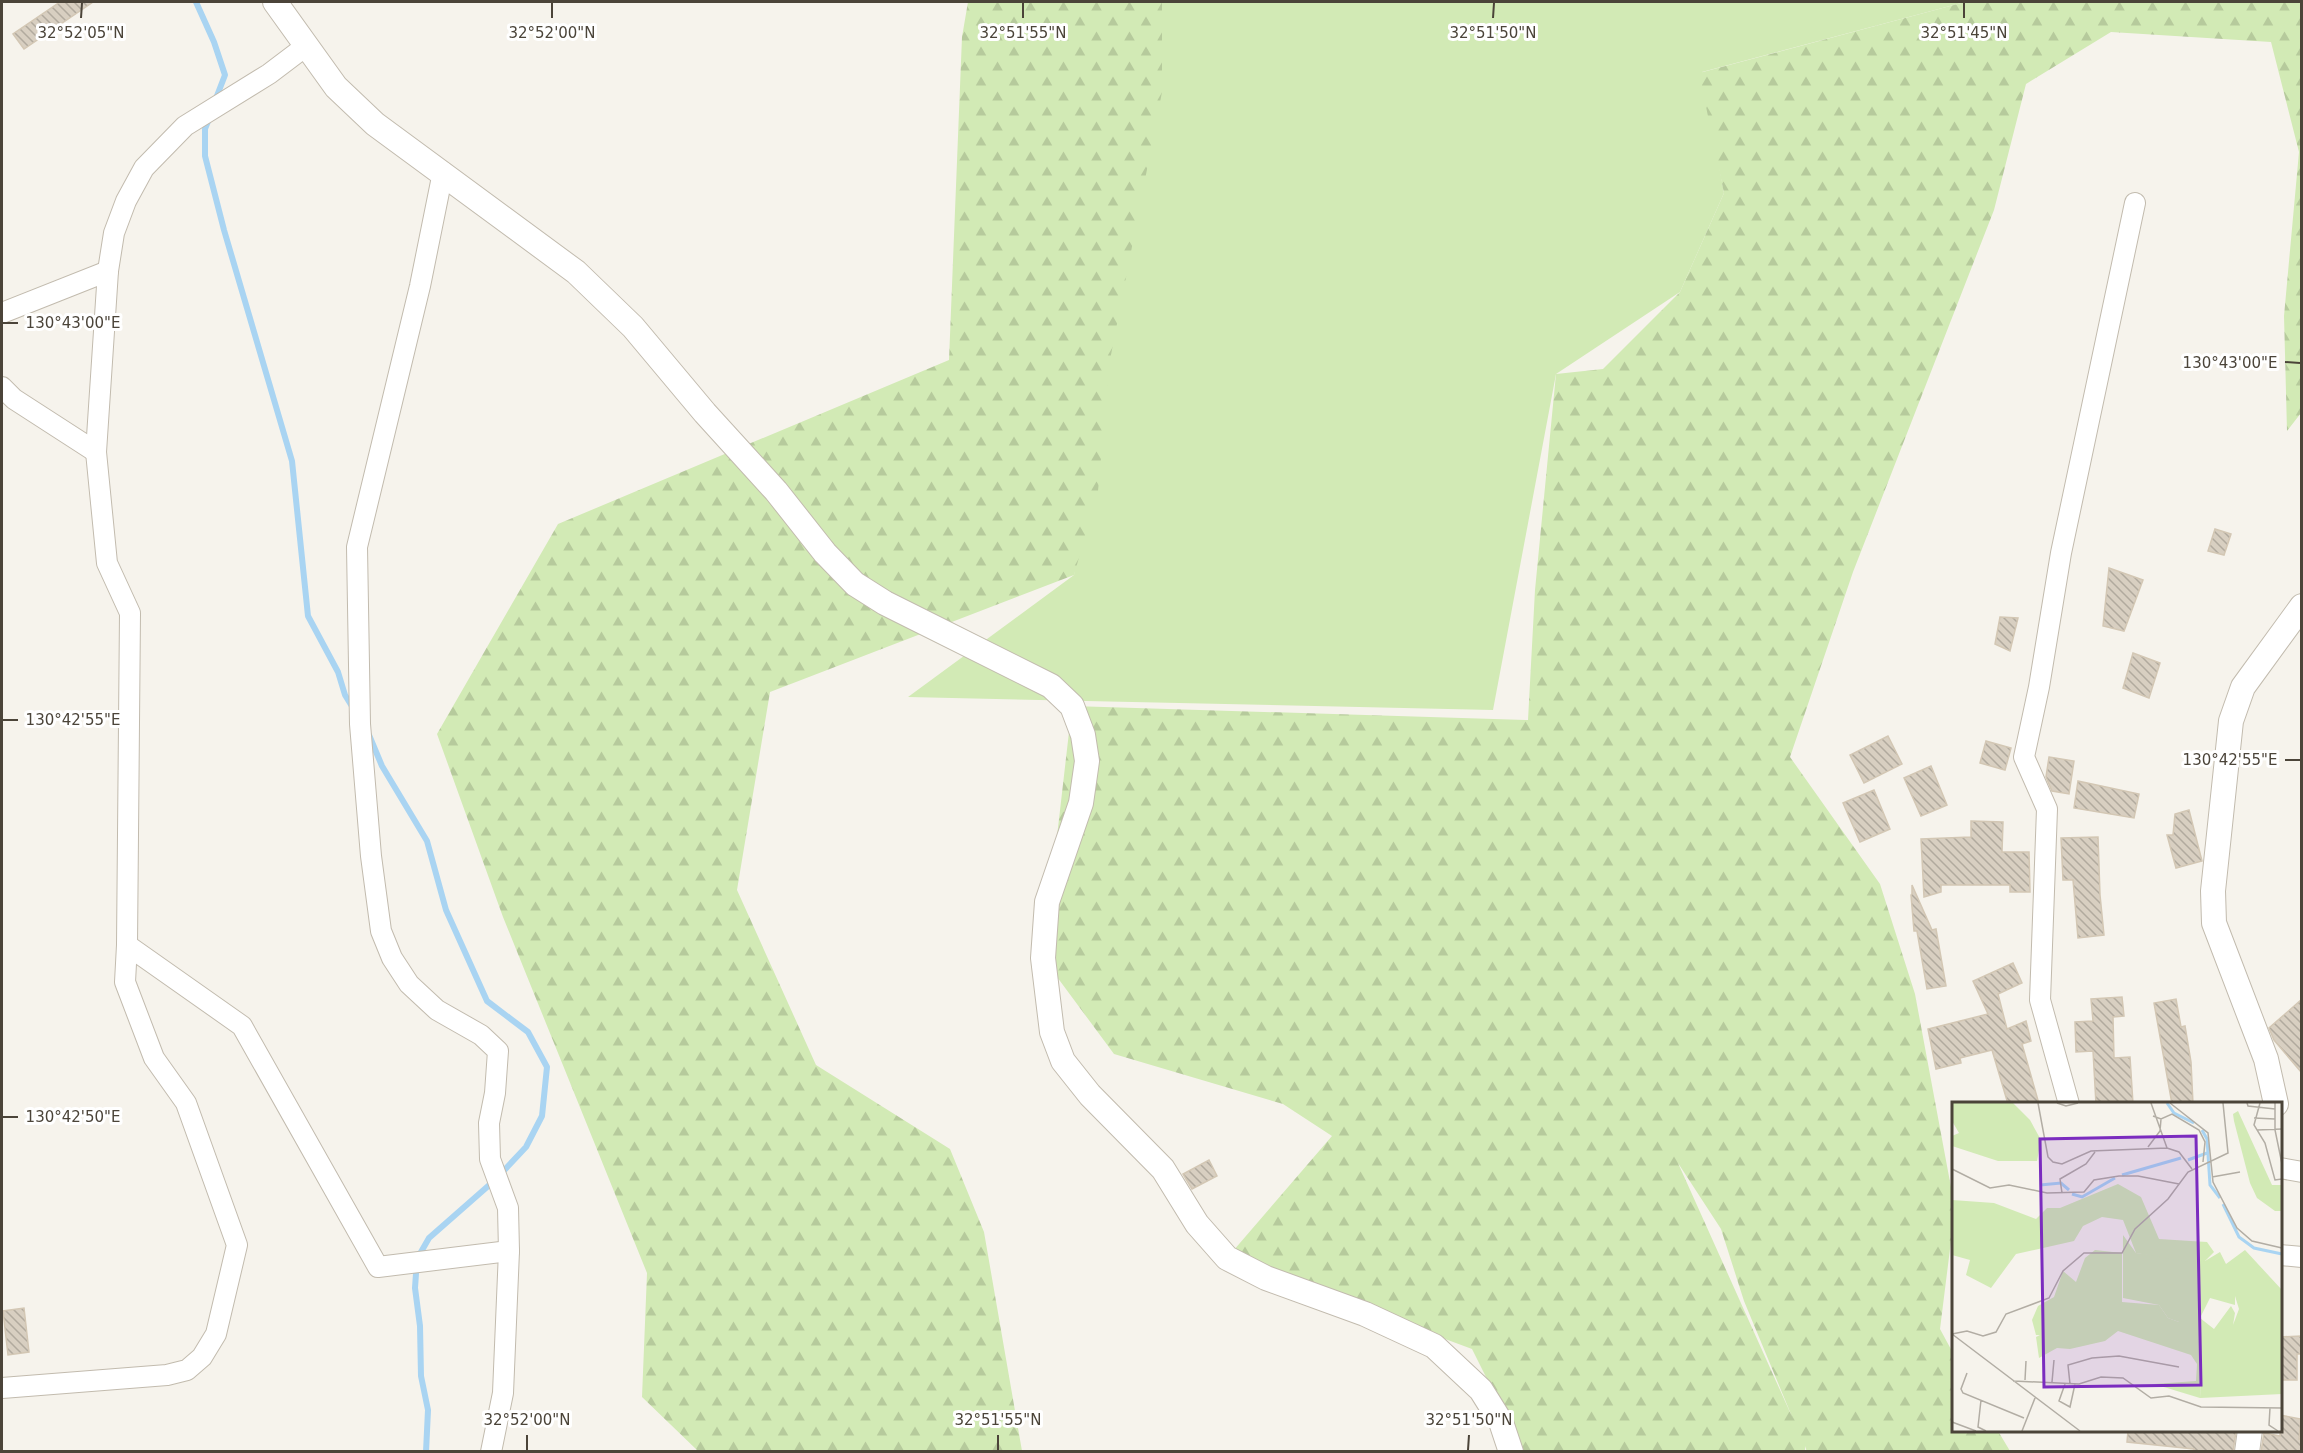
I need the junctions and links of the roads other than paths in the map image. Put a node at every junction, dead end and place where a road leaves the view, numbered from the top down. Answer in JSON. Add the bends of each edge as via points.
{"nodes":[{"id":1,"x":275,"y":2,"type":"edge"},
{"id":2,"x":306,"y":46,"type":"junction"},
{"id":3,"x":443,"y":172,"type":"junction"},
{"id":4,"x":2135,"y":203,"type":"dead end"},
{"id":5,"x":108,"y":271,"type":"junction"},
{"id":6,"x":2,"y":313,"type":"edge"},
{"id":7,"x":2,"y":387,"type":"edge"},
{"id":8,"x":96,"y":452,"type":"junction"},
{"id":9,"x":2301,"y":606,"type":"edge"},
{"id":10,"x":128,"y":945,"type":"junction"},
{"id":11,"x":2068,"y":1102,"type":"edge"},
{"id":12,"x":2276,"y":1102,"type":"edge"},
{"id":13,"x":2282,"y":1168,"type":"edge"},
{"id":14,"x":2301,"y":1172,"type":"edge"},
{"id":15,"x":510,"y":1251,"type":"junction"},
{"id":16,"x":2282,"y":1256,"type":"edge"},
{"id":17,"x":2301,"y":1257,"type":"edge"},
{"id":18,"x":2,"y":1388,"type":"edge"},
{"id":19,"x":2250,"y":1432,"type":"edge"},
{"id":20,"x":490,"y":1452,"type":"edge"},
{"id":21,"x":1511,"y":1452,"type":"edge"},
{"id":22,"x":2247,"y":1452,"type":"edge"}],
"edges":[{"from":1,"to":2,"type":"street"},
{"from":2,"to":3,"type":"street","via":[[336,87],[375,124]]},
{"from":2,"to":5,"type":"street","via":[[269,74],[184,126],[144,168],[114,233]]},
{"from":3,"to":15,"type":"street","via":[[420,286],[357,547],[360,724],[381,931],[392,958],[409,984],[437,1010],[481,1035],[498,1051],[489,1123],[490,1160],[508,1208]]},
{"from":3,"to":21,"type":"street","via":[[576,272],[633,327],[855,584],[885,603],[1051,686],[1072,706],[1087,761],[1081,803],[1047,902],[1043,958],[1052,1032],[1063,1061],[1090,1095],[1163,1169],[1197,1224],[1227,1258],[1266,1278],[1365,1314],[1434,1346],[1481,1390],[1501,1422]]},
{"from":4,"to":11,"type":"street","via":[[2061,553],[2024,757],[2047,809],[2040,1000]]},
{"from":5,"to":6,"type":"street"},
{"from":5,"to":8,"type":"street"},
{"from":7,"to":8,"type":"street","via":[[14,399]]},
{"from":8,"to":10,"type":"street","via":[[107,563],[130,613]]},
{"from":9,"to":12,"type":"street","via":[[2243,687],[2231,721],[2212,891],[2214,923],[2265,1059]]},
{"from":10,"to":15,"type":"street","via":[[242,1026],[378,1267]]},
{"from":10,"to":18,"type":"street","via":[[125,982],[154,1058],[186,1103],[237,1245],[222,1314],[202,1357],[186,1370],[167,1376]]},
{"from":13,"to":14,"type":"street"},
{"from":15,"to":20,"type":"street","via":[[503,1393]]},
{"from":16,"to":17,"type":"street"},
{"from":19,"to":22,"type":"street"}]}
